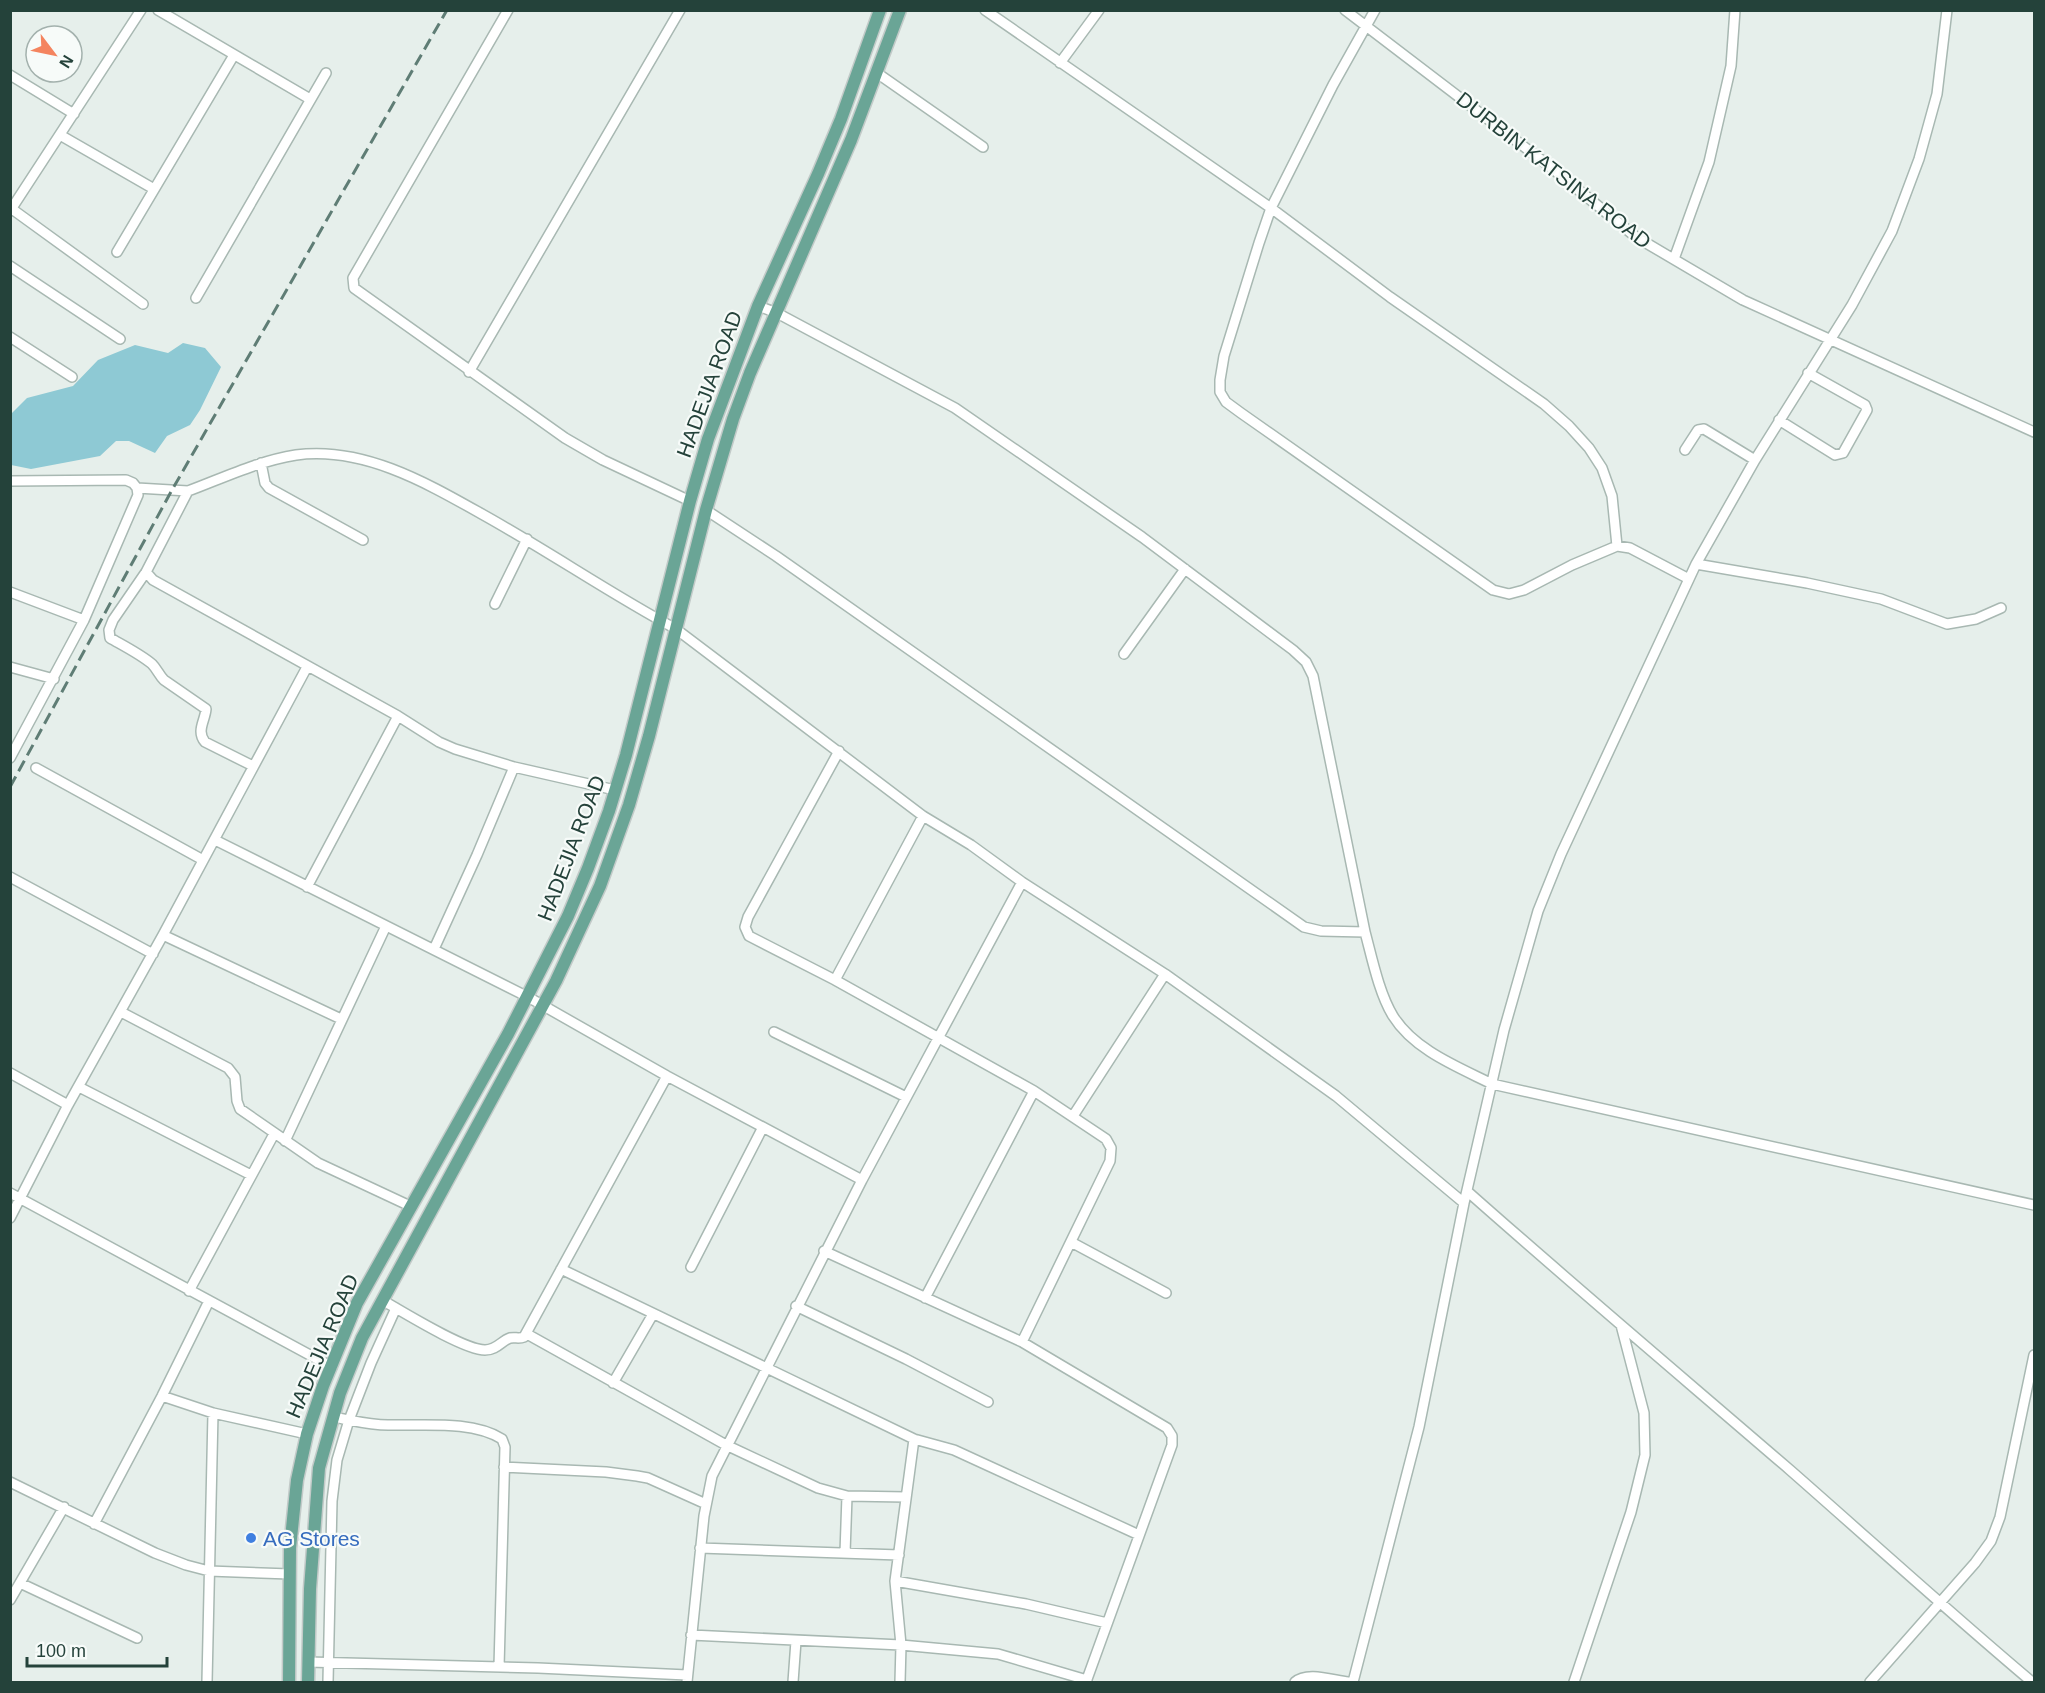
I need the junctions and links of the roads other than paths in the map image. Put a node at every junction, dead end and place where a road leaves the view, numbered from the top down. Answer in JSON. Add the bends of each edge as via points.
{"nodes":[{"id":1,"x":141,"y":10,"type":"edge"},
{"id":2,"x":158,"y":10,"type":"edge"},
{"id":3,"x":508,"y":10,"type":"edge"},
{"id":4,"x":680,"y":10,"type":"edge"},
{"id":5,"x":880,"y":10,"type":"edge"},
{"id":6,"x":900,"y":10,"type":"edge"},
{"id":7,"x":985,"y":10,"type":"edge"},
{"id":8,"x":1098,"y":10,"type":"edge"},
{"id":9,"x":1346,"y":10,"type":"edge"},
{"id":10,"x":1375,"y":10,"type":"edge"},
{"id":11,"x":1735,"y":10,"type":"edge"},
{"id":12,"x":1947,"y":10,"type":"edge"},
{"id":13,"x":1366,"y":26,"type":"junction"},
{"id":14,"x":234,"y":55,"type":"junction"},
{"id":15,"x":1060,"y":63,"type":"junction"},
{"id":16,"x":326,"y":73,"type":"dead end"},
{"id":17,"x":877,"y":73,"type":"junction"},
{"id":18,"x":10,"y":75,"type":"edge"},
{"id":19,"x":310,"y":99,"type":"junction"},
{"id":20,"x":74,"y":114,"type":"junction"},
{"id":21,"x":60,"y":135,"type":"junction"},
{"id":22,"x":983,"y":147,"type":"dead end"},
{"id":23,"x":154,"y":189,"type":"junction"},
{"id":24,"x":1271,"y":208,"type":"junction"},
{"id":25,"x":11,"y":210,"type":"edge"},
{"id":26,"x":117,"y":252,"type":"dead end"},
{"id":27,"x":1674,"y":259,"type":"junction"},
{"id":28,"x":10,"y":266,"type":"edge"},
{"id":29,"x":196,"y":298,"type":"dead end"},
{"id":30,"x":144,"y":304,"type":"dead end"},
{"id":31,"x":758,"y":306,"type":"junction"},
{"id":32,"x":777,"y":313,"type":"junction"},
{"id":33,"x":10,"y":337,"type":"edge"},
{"id":34,"x":120,"y":339,"type":"dead end"},
{"id":35,"x":1829,"y":339,"type":"junction"},
{"id":36,"x":470,"y":372,"type":"junction"},
{"id":37,"x":1808,"y":373,"type":"junction"},
{"id":38,"x":72,"y":377,"type":"dead end"},
{"id":39,"x":1779,"y":420,"type":"junction"},
{"id":40,"x":2034,"y":432,"type":"edge"},
{"id":41,"x":1684,"y":450,"type":"dead end"},
{"id":42,"x":1755,"y":460,"type":"junction"},
{"id":43,"x":261,"y":463,"type":"junction"},
{"id":44,"x":10,"y":481,"type":"edge"},
{"id":45,"x":136,"y":488,"type":"junction"},
{"id":46,"x":188,"y":491,"type":"junction"},
{"id":47,"x":690,"y":501,"type":"junction"},
{"id":48,"x":706,"y":510,"type":"junction"},
{"id":49,"x":527,"y":539,"type":"junction"},
{"id":50,"x":363,"y":540,"type":"dead end"},
{"id":51,"x":1617,"y":546,"type":"junction"},
{"id":52,"x":1696,"y":564,"type":"junction"},
{"id":53,"x":1185,"y":569,"type":"junction"},
{"id":54,"x":146,"y":572,"type":"junction"},
{"id":55,"x":1689,"y":579,"type":"junction"},
{"id":56,"x":10,"y":592,"type":"edge"},
{"id":57,"x":495,"y":604,"type":"dead end"},
{"id":58,"x":2001,"y":608,"type":"dead end"},
{"id":59,"x":84,"y":620,"type":"junction"},
{"id":60,"x":660,"y":621,"type":"junction"},
{"id":61,"x":676,"y":629,"type":"junction"},
{"id":62,"x":1124,"y":654,"type":"dead end"},
{"id":63,"x":10,"y":667,"type":"edge"},
{"id":64,"x":307,"y":667,"type":"junction"},
{"id":65,"x":54,"y":679,"type":"junction"},
{"id":66,"x":398,"y":716,"type":"junction"},
{"id":67,"x":14,"y":745,"type":"edge"},
{"id":68,"x":839,"y":751,"type":"junction"},
{"id":69,"x":10,"y":758,"type":"edge"},
{"id":70,"x":253,"y":766,"type":"junction"},
{"id":71,"x":514,"y":767,"type":"junction"},
{"id":72,"x":36,"y":768,"type":"dead end"},
{"id":73,"x":615,"y":790,"type":"junction"},
{"id":74,"x":923,"y":816,"type":"junction"},
{"id":75,"x":214,"y":840,"type":"junction"},
{"id":76,"x":203,"y":861,"type":"junction"},
{"id":77,"x":10,"y":877,"type":"edge"},
{"id":78,"x":1022,"y":882,"type":"junction"},
{"id":79,"x":307,"y":886,"type":"junction"},
{"id":80,"x":386,"y":926,"type":"junction"},
{"id":81,"x":1365,"y":932,"type":"junction"},
{"id":82,"x":163,"y":935,"type":"junction"},
{"id":83,"x":434,"y":950,"type":"junction"},
{"id":84,"x":153,"y":954,"type":"junction"},
{"id":85,"x":1165,"y":974,"type":"junction"},
{"id":86,"x":835,"y":980,"type":"junction"},
{"id":87,"x":528,"y":996,"type":"junction"},
{"id":88,"x":543,"y":1005,"type":"junction"},
{"id":89,"x":121,"y":1012,"type":"junction"},
{"id":90,"x":341,"y":1019,"type":"junction"},
{"id":91,"x":774,"y":1032,"type":"dead end"},
{"id":92,"x":938,"y":1039,"type":"junction"},
{"id":93,"x":10,"y":1072,"type":"edge"},
{"id":94,"x":667,"y":1076,"type":"junction"},
{"id":95,"x":1492,"y":1084,"type":"junction"},
{"id":96,"x":79,"y":1087,"type":"junction"},
{"id":97,"x":1034,"y":1091,"type":"junction"},
{"id":98,"x":906,"y":1097,"type":"junction"},
{"id":99,"x":68,"y":1106,"type":"junction"},
{"id":100,"x":1073,"y":1116,"type":"junction"},
{"id":101,"x":763,"y":1127,"type":"junction"},
{"id":102,"x":274,"y":1134,"type":"junction"},
{"id":103,"x":285,"y":1141,"type":"junction"},
{"id":104,"x":251,"y":1175,"type":"junction"},
{"id":105,"x":861,"y":1180,"type":"junction"},
{"id":106,"x":1467,"y":1191,"type":"junction"},
{"id":107,"x":10,"y":1193,"type":"edge"},
{"id":108,"x":21,"y":1199,"type":"junction"},
{"id":109,"x":1464,"y":1203,"type":"junction"},
{"id":110,"x":2034,"y":1205,"type":"edge"},
{"id":111,"x":410,"y":1206,"type":"junction"},
{"id":112,"x":10,"y":1218,"type":"edge"},
{"id":113,"x":1071,"y":1242,"type":"junction"},
{"id":114,"x":824,"y":1251,"type":"junction"},
{"id":115,"x":691,"y":1266,"type":"dead end"},
{"id":116,"x":561,"y":1269,"type":"junction"},
{"id":117,"x":189,"y":1291,"type":"junction"},
{"id":118,"x":1166,"y":1293,"type":"dead end"},
{"id":119,"x":925,"y":1298,"type":"junction"},
{"id":120,"x":382,"y":1300,"type":"junction"},
{"id":121,"x":209,"y":1301,"type":"junction"},
{"id":122,"x":357,"y":1303,"type":"junction"},
{"id":123,"x":796,"y":1306,"type":"junction"},
{"id":124,"x":396,"y":1308,"type":"junction"},
{"id":125,"x":376,"y":1312,"type":"junction"},
{"id":126,"x":653,"y":1314,"type":"junction"},
{"id":127,"x":1621,"y":1325,"type":"junction"},
{"id":128,"x":527,"y":1334,"type":"junction"},
{"id":129,"x":1022,"y":1342,"type":"junction"},
{"id":130,"x":2034,"y":1355,"type":"edge"},
{"id":131,"x":766,"y":1366,"type":"junction"},
{"id":132,"x":332,"y":1367,"type":"junction"},
{"id":133,"x":613,"y":1383,"type":"junction"},
{"id":134,"x":162,"y":1396,"type":"junction"},
{"id":135,"x":988,"y":1402,"type":"dead end"},
{"id":136,"x":213,"y":1413,"type":"junction"},
{"id":137,"x":333,"y":1417,"type":"junction"},
{"id":138,"x":349,"y":1420,"type":"junction"},
{"id":139,"x":307,"y":1434,"type":"junction"},
{"id":140,"x":914,"y":1439,"type":"junction"},
{"id":141,"x":726,"y":1445,"type":"junction"},
{"id":142,"x":504,"y":1467,"type":"junction"},
{"id":143,"x":10,"y":1482,"type":"edge"},
{"id":144,"x":847,"y":1496,"type":"junction"},
{"id":145,"x":906,"y":1497,"type":"junction"},
{"id":146,"x":706,"y":1504,"type":"junction"},
{"id":147,"x":64,"y":1507,"type":"junction"},
{"id":148,"x":94,"y":1524,"type":"junction"},
{"id":149,"x":1139,"y":1535,"type":"junction"},
{"id":150,"x":700,"y":1548,"type":"junction"},
{"id":151,"x":845,"y":1553,"type":"junction"},
{"id":152,"x":898,"y":1555,"type":"junction"},
{"id":153,"x":209,"y":1571,"type":"junction"},
{"id":154,"x":290,"y":1574,"type":"junction"},
{"id":155,"x":895,"y":1581,"type":"junction"},
{"id":156,"x":20,"y":1583,"type":"junction"},
{"id":157,"x":10,"y":1600,"type":"edge"},
{"id":158,"x":1939,"y":1604,"type":"junction"},
{"id":159,"x":1107,"y":1623,"type":"junction"},
{"id":160,"x":692,"y":1635,"type":"junction"},
{"id":161,"x":137,"y":1638,"type":"dead end"},
{"id":162,"x":796,"y":1641,"type":"junction"},
{"id":163,"x":901,"y":1645,"type":"junction"},
{"id":164,"x":308,"y":1662,"type":"junction"},
{"id":165,"x":328,"y":1662,"type":"junction"},
{"id":166,"x":499,"y":1667,"type":"junction"},
{"id":167,"x":687,"y":1679,"type":"edge"},
{"id":168,"x":1086,"y":1681,"type":"edge"},
{"id":169,"x":207,"y":1683,"type":"edge"},
{"id":170,"x":290,"y":1683,"type":"edge"},
{"id":171,"x":308,"y":1683,"type":"edge"},
{"id":172,"x":328,"y":1683,"type":"edge"},
{"id":173,"x":793,"y":1683,"type":"edge"},
{"id":174,"x":900,"y":1683,"type":"edge"},
{"id":175,"x":1295,"y":1683,"type":"edge"},
{"id":176,"x":1348,"y":1683,"type":"edge"},
{"id":177,"x":1353,"y":1683,"type":"edge"},
{"id":178,"x":1574,"y":1683,"type":"edge"},
{"id":179,"x":1870,"y":1683,"type":"edge"},
{"id":180,"x":2032,"y":1683,"type":"edge"}],
"edges":[{"from":1,"to":20,"type":"street"},
{"from":2,"to":14,"type":"street"},
{"from":3,"to":36,"type":"street","via":[[353,278],[354,288]]},
{"from":4,"to":36,"type":"street"},
{"from":5,"to":31,"type":"main road","name":"HADEJIA ROAD","via":[[818,174]]},
{"from":6,"to":17,"type":"main road","name":"HADEJIA ROAD"},
{"from":7,"to":15,"type":"street"},
{"from":8,"to":15,"type":"street"},
{"from":9,"to":13,"type":"street","name":"DURBIN KATSINA ROAD"},
{"from":10,"to":13,"type":"street"},
{"from":11,"to":27,"type":"street","via":[[1731,66],[1709,162]]},
{"from":12,"to":35,"type":"street","via":[[1937,94],[1919,159],[1892,231]]},
{"from":13,"to":24,"type":"street"},
{"from":13,"to":27,"type":"street","name":"DURBIN KATSINA ROAD","via":[[1636,237]]},
{"from":14,"to":19,"type":"street"},
{"from":14,"to":23,"type":"street"},
{"from":15,"to":24,"type":"street"},
{"from":16,"to":19,"type":"street"},
{"from":17,"to":22,"type":"street"},
{"from":17,"to":32,"type":"main road","name":"HADEJIA ROAD"},
{"from":18,"to":20,"type":"street"},
{"from":19,"to":29,"type":"street"},
{"from":20,"to":21,"type":"street"},
{"from":21,"to":23,"type":"street"},
{"from":21,"to":25,"type":"street"},
{"from":23,"to":26,"type":"street"},
{"from":24,"to":51,"type":"street","via":[[1569,426],[1602,468],[1612,496]]},
{"from":24,"to":51,"type":"street","via":[[1224,356],[1220,392],[1226,402],[1493,590],[1509,594],[1524,590]]},
{"from":25,"to":30,"type":"street"},
{"from":27,"to":35,"type":"street","name":"DURBIN KATSINA ROAD","via":[[1743,300]]},
{"from":28,"to":34,"type":"street"},
{"from":31,"to":32,"type":"street"},
{"from":31,"to":47,"type":"main road","name":"HADEJIA ROAD","via":[[721,402]]},
{"from":32,"to":48,"type":"main road","name":"HADEJIA ROAD","via":[[733,419]]},
{"from":32,"to":53,"type":"street","via":[[955,408]]},
{"from":33,"to":38,"type":"street"},
{"from":35,"to":37,"type":"street"},
{"from":35,"to":40,"type":"street","name":"DURBIN KATSINA ROAD"},
{"from":36,"to":47,"type":"street","via":[[565,438]]},
{"from":37,"to":39,"type":"street"},
{"from":37,"to":39,"type":"street","via":[[1865,405],[1843,453],[1835,455]]},
{"from":39,"to":42,"type":"street"},
{"from":41,"to":42,"type":"street","via":[[1698,430],[1704,429]]},
{"from":42,"to":52,"type":"street"},
{"from":43,"to":46,"type":"street"},
{"from":43,"to":49,"type":"street","via":[[297,455],[361,460],[401,472]]},
{"from":43,"to":50,"type":"street","via":[[269,488]]},
{"from":44,"to":45,"type":"street","via":[[126,480]]},
{"from":45,"to":46,"type":"street"},
{"from":45,"to":59,"type":"street","via":[[138,495]]},
{"from":46,"to":54,"type":"street"},
{"from":47,"to":60,"type":"main road","name":"HADEJIA ROAD"},
{"from":48,"to":61,"type":"main road","name":"HADEJIA ROAD"},
{"from":48,"to":81,"type":"street","via":[[1304,927]]},
{"from":49,"to":57,"type":"street"},
{"from":49,"to":60,"type":"street"},
{"from":51,"to":55,"type":"street","via":[[1630,548]]},
{"from":52,"to":55,"type":"street"},
{"from":52,"to":58,"type":"street","via":[[1881,599],[1947,624],[1976,619]]},
{"from":53,"to":62,"type":"street"},
{"from":53,"to":81,"type":"street","via":[[1293,650],[1313,676]]},
{"from":54,"to":64,"type":"street","via":[[153,580]]},
{"from":54,"to":70,"type":"street","via":[[113,620],[110,638],[143,657],[164,680],[206,709],[200,730],[205,742]]},
{"from":55,"to":95,"type":"street","via":[[1538,910]]},
{"from":56,"to":59,"type":"street"},
{"from":59,"to":65,"type":"street"},
{"from":60,"to":61,"type":"street"},
{"from":60,"to":73,"type":"main road","name":"HADEJIA ROAD"},
{"from":61,"to":68,"type":"street"},
{"from":61,"to":88,"type":"main road","name":"HADEJIA ROAD","via":[[629,805],[600,886]]},
{"from":63,"to":65,"type":"street"},
{"from":64,"to":66,"type":"street"},
{"from":64,"to":70,"type":"street"},
{"from":65,"to":67,"type":"street"},
{"from":66,"to":71,"type":"street","via":[[454,749]]},
{"from":66,"to":79,"type":"street"},
{"from":67,"to":69,"type":"street"},
{"from":68,"to":74,"type":"street"},
{"from":68,"to":86,"type":"street","via":[[745,927],[748,936]]},
{"from":70,"to":75,"type":"street"},
{"from":71,"to":73,"type":"street"},
{"from":71,"to":83,"type":"street"},
{"from":72,"to":76,"type":"street"},
{"from":73,"to":87,"type":"main road","name":"HADEJIA ROAD","via":[[568,916]]},
{"from":74,"to":78,"type":"street"},
{"from":74,"to":86,"type":"street"},
{"from":75,"to":76,"type":"street"},
{"from":75,"to":79,"type":"street"},
{"from":76,"to":82,"type":"street"},
{"from":77,"to":84,"type":"street"},
{"from":78,"to":85,"type":"street"},
{"from":78,"to":92,"type":"street"},
{"from":79,"to":80,"type":"street"},
{"from":80,"to":83,"type":"street"},
{"from":80,"to":90,"type":"street"},
{"from":81,"to":95,"type":"street","via":[[1374,969],[1393,1016],[1409,1035]]},
{"from":82,"to":84,"type":"street"},
{"from":82,"to":90,"type":"street"},
{"from":83,"to":87,"type":"street"},
{"from":84,"to":89,"type":"street"},
{"from":85,"to":100,"type":"street"},
{"from":85,"to":109,"type":"street","via":[[1336,1096]]},
{"from":86,"to":92,"type":"street"},
{"from":87,"to":88,"type":"street"},
{"from":87,"to":111,"type":"main road","name":"HADEJIA ROAD"},
{"from":88,"to":94,"type":"street"},
{"from":88,"to":120,"type":"main road","name":"HADEJIA ROAD"},
{"from":89,"to":96,"type":"street"},
{"from":89,"to":102,"type":"street","via":[[228,1068],[235,1077],[240,1109]]},
{"from":90,"to":103,"type":"street"},
{"from":91,"to":98,"type":"street"},
{"from":92,"to":97,"type":"street"},
{"from":92,"to":98,"type":"street"},
{"from":93,"to":99,"type":"street"},
{"from":94,"to":101,"type":"street"},
{"from":94,"to":116,"type":"street"},
{"from":95,"to":106,"type":"street"},
{"from":95,"to":110,"type":"street"},
{"from":96,"to":99,"type":"street"},
{"from":96,"to":104,"type":"street"},
{"from":97,"to":100,"type":"street"},
{"from":97,"to":119,"type":"street"},
{"from":98,"to":105,"type":"street"},
{"from":99,"to":108,"type":"street"},
{"from":100,"to":113,"type":"street","via":[[1106,1139],[1111,1148],[1110,1161]]},
{"from":101,"to":105,"type":"street"},
{"from":101,"to":115,"type":"street"},
{"from":102,"to":103,"type":"street"},
{"from":102,"to":104,"type":"street"},
{"from":103,"to":111,"type":"street","via":[[318,1163]]},
{"from":104,"to":117,"type":"street"},
{"from":105,"to":114,"type":"street"},
{"from":106,"to":109,"type":"street"},
{"from":106,"to":127,"type":"street"},
{"from":107,"to":108,"type":"street"},
{"from":108,"to":112,"type":"street"},
{"from":108,"to":117,"type":"street"},
{"from":109,"to":177,"type":"street","via":[[1419,1427]]},
{"from":111,"to":122,"type":"main road","name":"HADEJIA ROAD"},
{"from":113,"to":118,"type":"street"},
{"from":113,"to":129,"type":"street"},
{"from":114,"to":119,"type":"street"},
{"from":114,"to":123,"type":"street"},
{"from":116,"to":126,"type":"street"},
{"from":116,"to":128,"type":"street"},
{"from":117,"to":121,"type":"street"},
{"from":119,"to":129,"type":"street"},
{"from":120,"to":124,"type":"street"},
{"from":120,"to":125,"type":"main road","name":"HADEJIA ROAD"},
{"from":121,"to":132,"type":"street"},
{"from":121,"to":134,"type":"street"},
{"from":122,"to":125,"type":"main road"},
{"from":122,"to":132,"type":"main road","name":"HADEJIA ROAD"},
{"from":123,"to":131,"type":"street"},
{"from":123,"to":135,"type":"street"},
{"from":124,"to":128,"type":"street","via":[[452,1338],[485,1350]]},
{"from":124,"to":138,"type":"street"},
{"from":125,"to":137,"type":"main road","name":"HADEJIA ROAD"},
{"from":126,"to":131,"type":"street"},
{"from":126,"to":133,"type":"street"},
{"from":127,"to":158,"type":"street"},
{"from":127,"to":178,"type":"street","via":[[1644,1413],[1645,1455],[1631,1512]]},
{"from":128,"to":133,"type":"street"},
{"from":129,"to":149,"type":"street","via":[[1167,1428],[1172,1436]]},
{"from":130,"to":158,"type":"street","via":[[2001,1517],[1975,1563]]},
{"from":131,"to":140,"type":"street"},
{"from":131,"to":141,"type":"street"},
{"from":132,"to":139,"type":"main road","name":"HADEJIA ROAD"},
{"from":133,"to":141,"type":"street"},
{"from":134,"to":136,"type":"street"},
{"from":134,"to":148,"type":"street"},
{"from":136,"to":139,"type":"street"},
{"from":136,"to":153,"type":"street"},
{"from":137,"to":138,"type":"street"},
{"from":137,"to":164,"type":"main road","name":"HADEJIA ROAD","via":[[319,1468]]},
{"from":138,"to":142,"type":"street","via":[[492,1433],[502,1439],[505,1447]]},
{"from":138,"to":165,"type":"street","via":[[337,1460],[332,1501]]},
{"from":139,"to":154,"type":"main road","name":"HADEJIA ROAD","via":[[297,1480]]},
{"from":140,"to":145,"type":"street"},
{"from":140,"to":149,"type":"street","via":[[954,1450]]},
{"from":141,"to":144,"type":"street","via":[[818,1488]]},
{"from":141,"to":146,"type":"street","via":[[712,1476]]},
{"from":142,"to":146,"type":"street","via":[[648,1478]]},
{"from":142,"to":166,"type":"street"},
{"from":143,"to":147,"type":"street"},
{"from":144,"to":145,"type":"street"},
{"from":144,"to":151,"type":"street"},
{"from":145,"to":152,"type":"street"},
{"from":146,"to":150,"type":"street"},
{"from":147,"to":148,"type":"street"},
{"from":147,"to":156,"type":"street"},
{"from":148,"to":153,"type":"street","via":[[155,1553]]},
{"from":149,"to":159,"type":"street"},
{"from":150,"to":151,"type":"street"},
{"from":150,"to":160,"type":"street"},
{"from":151,"to":152,"type":"street"},
{"from":152,"to":155,"type":"street"},
{"from":153,"to":154,"type":"street"},
{"from":153,"to":169,"type":"street"},
{"from":154,"to":170,"type":"main road","name":"HADEJIA ROAD"},
{"from":155,"to":159,"type":"street"},
{"from":155,"to":163,"type":"street"},
{"from":156,"to":157,"type":"street"},
{"from":156,"to":161,"type":"street"},
{"from":158,"to":179,"type":"street"},
{"from":158,"to":180,"type":"street"},
{"from":159,"to":168,"type":"street"},
{"from":160,"to":162,"type":"street"},
{"from":160,"to":167,"type":"street"},
{"from":162,"to":163,"type":"street"},
{"from":162,"to":173,"type":"street"},
{"from":163,"to":168,"type":"street","via":[[998,1654]]},
{"from":163,"to":174,"type":"street"},
{"from":164,"to":165,"type":"street"},
{"from":164,"to":171,"type":"main road","name":"HADEJIA ROAD"},
{"from":165,"to":166,"type":"street"},
{"from":165,"to":172,"type":"street"},
{"from":166,"to":167,"type":"street"},
{"from":175,"to":176,"type":"street","via":[[1307,1676]]}]}
